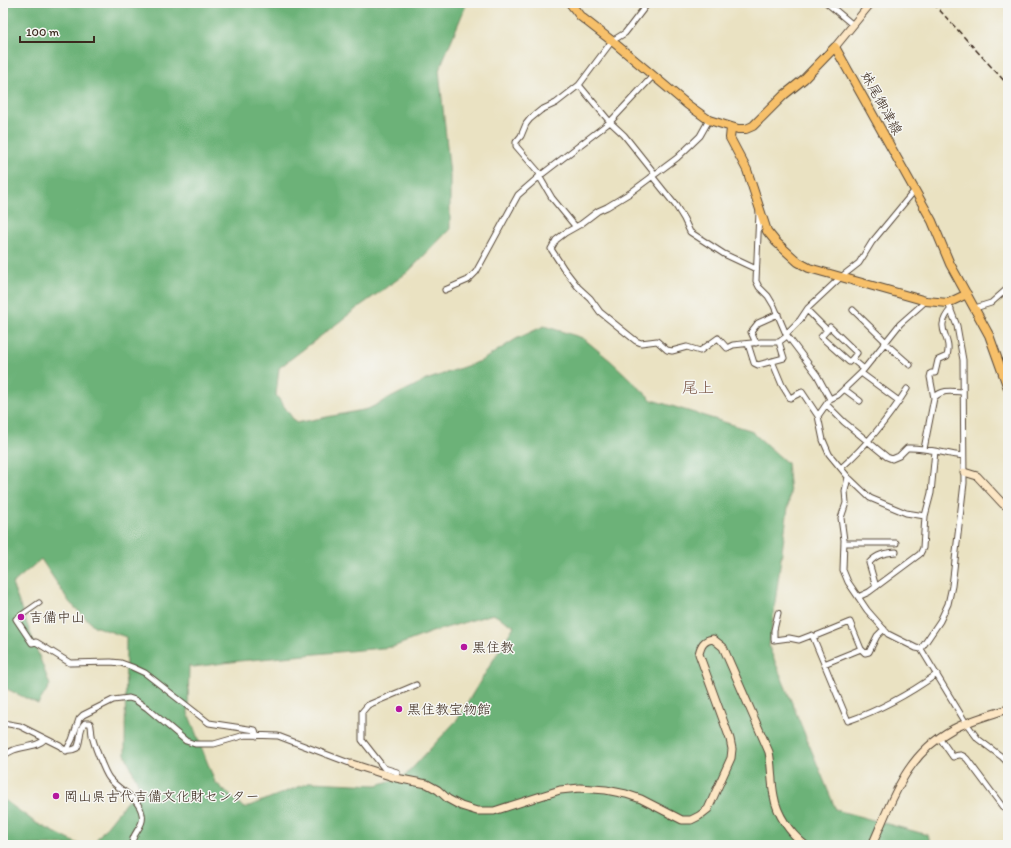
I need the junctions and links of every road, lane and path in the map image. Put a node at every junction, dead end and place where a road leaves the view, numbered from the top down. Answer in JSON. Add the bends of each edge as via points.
{"nodes":[{"id":1,"x":570,"y":3,"type":"edge"},
{"id":2,"x":648,"y":3,"type":"edge"},
{"id":3,"x":828,"y":3,"type":"edge"},
{"id":4,"x":871,"y":3,"type":"edge"},
{"id":5,"x":853,"y":25,"type":"junction"},
{"id":6,"x":612,"y":41,"type":"junction"},
{"id":7,"x":835,"y":47,"type":"junction"},
{"id":8,"x":653,"y":76,"type":"junction"},
{"id":9,"x":579,"y":85,"type":"junction"},
{"id":10,"x":709,"y":120,"type":"junction"},
{"id":11,"x":610,"y":122,"type":"junction"},
{"id":12,"x":731,"y":128,"type":"junction"},
{"id":13,"x":654,"y":175,"type":"junction"},
{"id":14,"x":540,"y":176,"type":"junction"},
{"id":15,"x":915,"y":190,"type":"junction"},
{"id":16,"x":760,"y":210,"type":"junction"},
{"id":17,"x":575,"y":226,"type":"junction"},
{"id":18,"x":756,"y":269,"type":"junction"},
{"id":19,"x":841,"y":277,"type":"junction"},
{"id":20,"x":1008,"y":288,"type":"edge"},
{"id":21,"x":445,"y":290,"type":"dead end"},
{"id":22,"x":967,"y":294,"type":"junction"},
{"id":23,"x":926,"y":301,"type":"junction"},
{"id":24,"x":949,"y":306,"type":"junction"},
{"id":25,"x":975,"y":308,"type":"junction"},
{"id":26,"x":807,"y":310,"type":"junction"},
{"id":27,"x":853,"y":310,"type":"dead end"},
{"id":28,"x":778,"y":314,"type":"junction"},
{"id":29,"x":827,"y":330,"type":"junction"},
{"id":30,"x":786,"y":335,"type":"junction"},
{"id":31,"x":779,"y":342,"type":"junction"},
{"id":32,"x":756,"y":343,"type":"junction"},
{"id":33,"x":886,"y":343,"type":"junction"},
{"id":34,"x":748,"y":344,"type":"junction"},
{"id":35,"x":852,"y":359,"type":"junction"},
{"id":36,"x":772,"y":362,"type":"junction"},
{"id":37,"x":910,"y":365,"type":"dead end"},
{"id":38,"x":862,"y":371,"type":"junction"},
{"id":39,"x":1008,"y":388,"type":"edge"},
{"id":40,"x":844,"y":389,"type":"junction"},
{"id":41,"x":907,"y":389,"type":"dead end"},
{"id":42,"x":963,"y":392,"type":"junction"},
{"id":43,"x":934,"y":398,"type":"junction"},
{"id":44,"x":830,"y":399,"type":"junction"},
{"id":45,"x":860,"y":401,"type":"dead end"},
{"id":46,"x":899,"y":401,"type":"junction"},
{"id":47,"x":827,"y":405,"type":"junction"},
{"id":48,"x":818,"y":416,"type":"junction"},
{"id":49,"x":868,"y":441,"type":"junction"},
{"id":50,"x":924,"y":449,"type":"junction"},
{"id":51,"x":935,"y":451,"type":"junction"},
{"id":52,"x":963,"y":456,"type":"junction"},
{"id":53,"x":841,"y":468,"type":"junction"},
{"id":54,"x":964,"y":472,"type":"junction"},
{"id":55,"x":848,"y":477,"type":"junction"},
{"id":56,"x":1008,"y":507,"type":"edge"},
{"id":57,"x":925,"y":516,"type":"junction"},
{"id":58,"x":844,"y":543,"type":"junction"},
{"id":59,"x":896,"y":543,"type":"dead end"},
{"id":60,"x":896,"y":552,"type":"dead end"},
{"id":61,"x":876,"y":587,"type":"junction"},
{"id":62,"x":858,"y":596,"type":"junction"},
{"id":63,"x":39,"y":604,"type":"dead end"},
{"id":64,"x":778,"y":613,"type":"dead end"},
{"id":65,"x":884,"y":629,"type":"junction"},
{"id":66,"x":813,"y":637,"type":"junction"},
{"id":67,"x":861,"y":649,"type":"junction"},
{"id":68,"x":921,"y":649,"type":"junction"},
{"id":69,"x":824,"y":664,"type":"junction"},
{"id":70,"x":937,"y":674,"type":"junction"},
{"id":71,"x":416,"y":685,"type":"dead end"},
{"id":72,"x":1008,"y":709,"type":"edge"},
{"id":73,"x":3,"y":723,"type":"edge"},
{"id":74,"x":966,"y":723,"type":"junction"},
{"id":75,"x":257,"y":736,"type":"junction"},
{"id":76,"x":939,"y":737,"type":"junction"},
{"id":77,"x":45,"y":739,"type":"junction"},
{"id":78,"x":66,"y":751,"type":"junction"},
{"id":79,"x":3,"y":757,"type":"edge"},
{"id":80,"x":1008,"y":763,"type":"edge"},
{"id":81,"x":352,"y":764,"type":"joint"},
{"id":82,"x":396,"y":778,"type":"junction"},
{"id":83,"x":1008,"y":810,"type":"edge"},
{"id":84,"x":132,"y":845,"type":"edge"},
{"id":85,"x":805,"y":845,"type":"edge"},
{"id":86,"x":872,"y":845,"type":"edge"}],
"edges":[{"from":1,"to":6,"type":"main road","via":[[580,16]]},
{"from":2,"to":6,"type":"street","via":[[625,33]]},
{"from":3,"to":5,"type":"street"},
{"from":4,"to":5,"type":"street"},
{"from":5,"to":7,"type":"street"},
{"from":6,"to":8,"type":"main road"},
{"from":6,"to":9,"type":"street"},
{"from":7,"to":12,"type":"main road","via":[[753,126],[746,129]]},
{"from":7,"to":15,"type":"main road","name":"妹尾御津線"},
{"from":8,"to":10,"type":"main road"},
{"from":8,"to":11,"type":"street"},
{"from":9,"to":11,"type":"street"},
{"from":9,"to":14,"type":"street","via":[[556,103],[537,113],[526,124],[516,142],[516,146]]},
{"from":10,"to":12,"type":"main road"},
{"from":10,"to":13,"type":"street","via":[[704,131],[694,142]]},
{"from":11,"to":13,"type":"street","via":[[624,135]]},
{"from":11,"to":14,"type":"street"},
{"from":12,"to":16,"type":"main road","via":[[730,138],[747,170]]},
{"from":13,"to":17,"type":"street","via":[[616,202]]},
{"from":13,"to":18,"type":"street","via":[[676,206],[690,232],[724,254]]},
{"from":14,"to":17,"type":"street","via":[[552,198]]},
{"from":14,"to":21,"type":"street","via":[[518,195],[476,272],[468,280]]},
{"from":15,"to":19,"type":"street","via":[[872,242],[859,263]]},
{"from":15,"to":22,"type":"main road","name":"妹尾御津線"},
{"from":16,"to":18,"type":"street"},
{"from":16,"to":19,"type":"main road","via":[[770,236],[798,262],[809,268]]},
{"from":17,"to":34,"type":"street","via":[[558,238],[551,249],[578,287],[600,312],[636,341],[657,341],[664,348],[672,350],[687,347],[701,350],[718,338],[727,348]]},
{"from":18,"to":28,"type":"street","via":[[756,281]]},
{"from":19,"to":23,"type":"main road"},
{"from":19,"to":26,"type":"street"},
{"from":20,"to":25,"type":"street","via":[[991,302]]},
{"from":22,"to":24,"type":"main road"},
{"from":22,"to":25,"type":"main road","name":"妹尾御津線"},
{"from":23,"to":24,"type":"main road"},
{"from":23,"to":33,"type":"street","via":[[900,324]]},
{"from":24,"to":42,"type":"street","via":[[961,340]]},
{"from":24,"to":43,"type":"street","via":[[942,324],[947,341],[947,356],[938,360],[935,373],[930,377]]},
{"from":25,"to":39,"type":"main road","name":"妹尾御津線","via":[[989,335]]},
{"from":26,"to":29,"type":"street"},
{"from":26,"to":30,"type":"street"},
{"from":27,"to":33,"type":"street"},
{"from":28,"to":30,"type":"street"},
{"from":28,"to":32,"type":"street","via":[[758,323],[751,332]]},
{"from":29,"to":35,"type":"street","via":[[830,327],[857,353]]},
{"from":29,"to":35,"type":"street","via":[[821,337],[849,362]]},
{"from":30,"to":31,"type":"street"},
{"from":30,"to":44,"type":"street","via":[[817,375]]},
{"from":31,"to":32,"type":"street"},
{"from":31,"to":36,"type":"street","via":[[784,358]]},
{"from":32,"to":34,"type":"street"},
{"from":33,"to":37,"type":"street"},
{"from":33,"to":38,"type":"street"},
{"from":34,"to":36,"type":"street","via":[[755,365]]},
{"from":35,"to":38,"type":"street"},
{"from":36,"to":48,"type":"street","via":[[790,398],[802,392]]},
{"from":38,"to":40,"type":"street"},
{"from":38,"to":46,"type":"street"},
{"from":40,"to":44,"type":"street"},
{"from":40,"to":45,"type":"street"},
{"from":41,"to":46,"type":"street"},
{"from":42,"to":43,"type":"street","via":[[944,391]]},
{"from":42,"to":52,"type":"street"},
{"from":43,"to":50,"type":"street"},
{"from":44,"to":47,"type":"street"},
{"from":46,"to":49,"type":"street"},
{"from":47,"to":48,"type":"street"},
{"from":47,"to":49,"type":"street"},
{"from":48,"to":53,"type":"street","via":[[829,454]]},
{"from":49,"to":50,"type":"street","via":[[892,459],[907,448]]},
{"from":49,"to":53,"type":"street"},
{"from":50,"to":51,"type":"street"},
{"from":51,"to":52,"type":"street"},
{"from":51,"to":57,"type":"street","via":[[931,493]]},
{"from":52,"to":54,"type":"street"},
{"from":53,"to":55,"type":"street"},
{"from":54,"to":56,"type":"street","via":[[977,476]]},
{"from":54,"to":68,"type":"street","via":[[948,604]]},
{"from":55,"to":57,"type":"street","via":[[870,498],[906,513]]},
{"from":55,"to":58,"type":"street","via":[[846,503],[841,518]]},
{"from":57,"to":61,"type":"street","via":[[920,554]]},
{"from":58,"to":59,"type":"street"},
{"from":58,"to":62,"type":"street","via":[[843,570]]},
{"from":60,"to":61,"type":"street","via":[[875,556],[869,563]]},
{"from":61,"to":62,"type":"street"},
{"from":62,"to":65,"type":"street"},
{"from":63,"to":75,"type":"street","via":[[16,618],[32,643],[36,642],[70,663],[111,662],[132,667],[145,673],[209,723],[255,730]]},
{"from":64,"to":66,"type":"street","via":[[774,640]]},
{"from":65,"to":67,"type":"street","via":[[877,636],[869,652],[865,653]]},
{"from":65,"to":68,"type":"street","via":[[888,634]]},
{"from":66,"to":67,"type":"street","via":[[850,622]]},
{"from":66,"to":69,"type":"street"},
{"from":67,"to":69,"type":"street"},
{"from":68,"to":70,"type":"street"},
{"from":69,"to":70,"type":"street","via":[[848,722],[911,692]]},
{"from":70,"to":74,"type":"street"},
{"from":71,"to":82,"type":"street","via":[[368,705],[362,712],[362,740],[384,768],[397,772]]},
{"from":72,"to":74,"type":"street"},
{"from":73,"to":77,"type":"street","via":[[20,726]]},
{"from":74,"to":76,"type":"street"},
{"from":74,"to":80,"type":"street","via":[[978,738]]},
{"from":75,"to":78,"type":"street","via":[[245,735],[214,744],[195,744],[186,741],[135,700],[121,698],[83,715]]},
{"from":75,"to":81,"type":"street","via":[[278,736]]},
{"from":76,"to":83,"type":"street","via":[[953,757],[959,754],[967,759],[1002,806]]},
{"from":76,"to":86,"type":"street","via":[[906,772]]},
{"from":77,"to":78,"type":"street"},
{"from":77,"to":79,"type":"street","via":[[41,744],[8,751]]},
{"from":78,"to":84,"type":"street","via":[[77,748],[82,726],[84,723],[90,723],[92,736],[108,777],[141,809],[142,821]]},
{"from":81,"to":82,"type":"street"},
{"from":82,"to":85,"type":"street","via":[[427,784],[448,799],[477,811],[494,811],[560,790],[580,788],[626,794],[682,820],[691,820],[708,809],[731,758],[730,739],[699,654],[703,643],[713,639],[722,647],[769,752],[777,808],[786,825]]}]}
